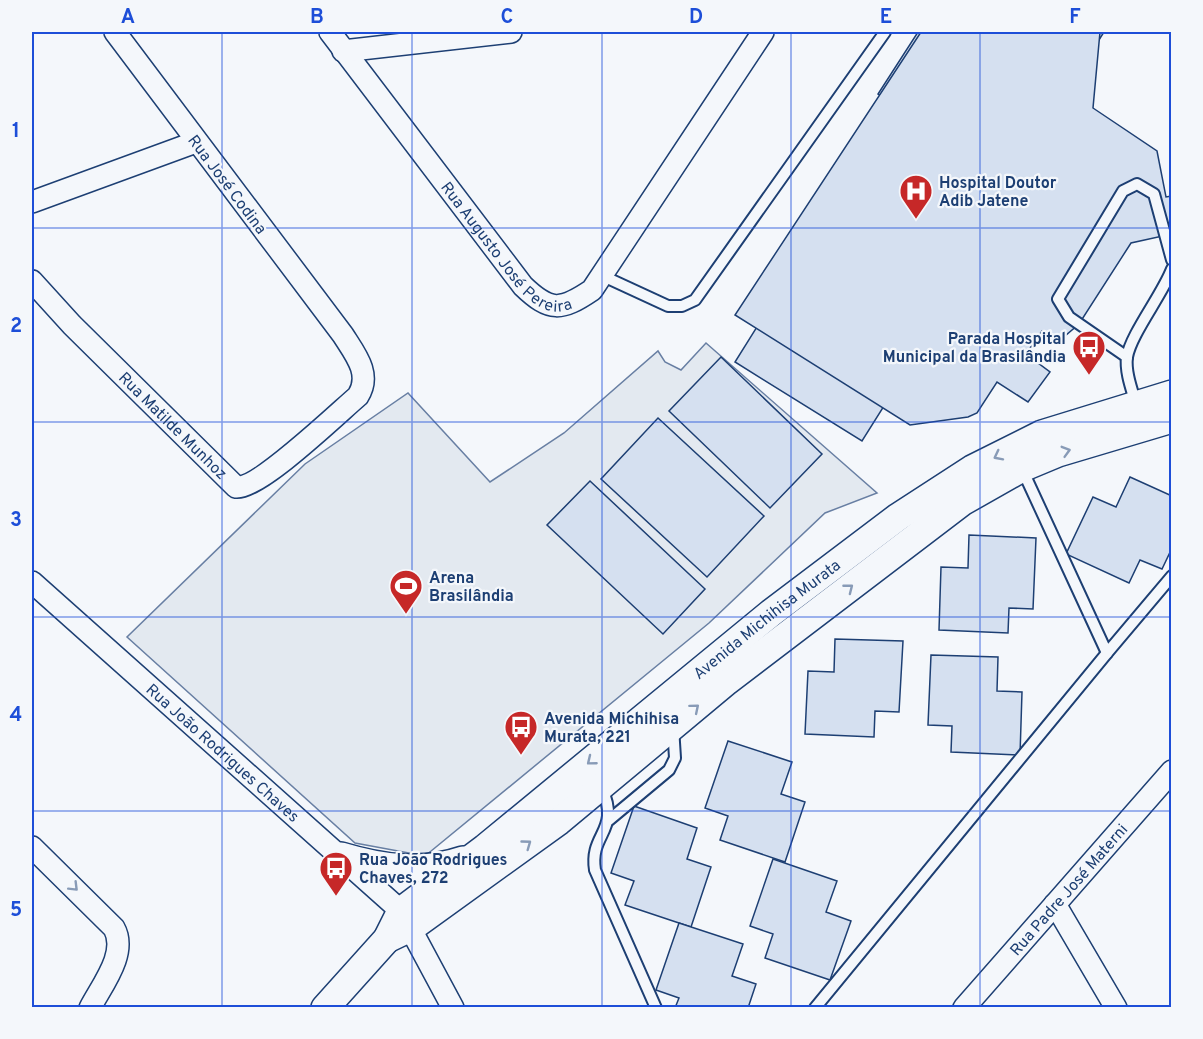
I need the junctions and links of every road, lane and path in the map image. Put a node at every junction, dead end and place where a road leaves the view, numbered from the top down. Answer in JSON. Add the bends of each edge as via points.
{"nodes":[{"id":1,"x":115,"y":32,"type":"edge"},
{"id":2,"x":330,"y":32,"type":"edge"},
{"id":3,"x":511,"y":32,"type":"edge"},
{"id":4,"x":763,"y":32,"type":"edge"},
{"id":5,"x":885,"y":32,"type":"edge"},
{"id":6,"x":343,"y":51,"type":"junction"},
{"id":7,"x":196,"y":142,"type":"junction"},
{"id":8,"x":32,"y":202,"type":"edge"},
{"id":9,"x":1172,"y":260,"type":"edge"},
{"id":10,"x":1172,"y":269,"type":"edge"},
{"id":11,"x":603,"y":276,"type":"junction"},
{"id":12,"x":32,"y":281,"type":"edge"},
{"id":13,"x":343,"y":335,"type":"joint"},
{"id":14,"x":1127,"y":357,"type":"junction"},
{"id":15,"x":1172,"y":394,"type":"edge"},
{"id":16,"x":1136,"y":405,"type":"junction"},
{"id":17,"x":1172,"y":419,"type":"edge"},
{"id":18,"x":1022,"y":468,"type":"junction"},
{"id":19,"x":1172,"y":576,"type":"edge"},
{"id":20,"x":32,"y":582,"type":"edge"},
{"id":21,"x":1107,"y":653,"type":"junction"},
{"id":22,"x":673,"y":727,"type":"junction"},
{"id":23,"x":1172,"y":771,"type":"edge"},
{"id":24,"x":601,"y":786,"type":"junction"},
{"id":25,"x":609,"y":820,"type":"junction"},
{"id":26,"x":32,"y":847,"type":"edge"},
{"id":27,"x":341,"y":856,"type":"junction"},
{"id":28,"x":472,"y":857,"type":"junction"},
{"id":29,"x":1055,"y":904,"type":"junction"},
{"id":30,"x":406,"y":919,"type":"junction"},
{"id":31,"x":90,"y":1008,"type":"edge"},
{"id":32,"x":325,"y":1008,"type":"edge"},
{"id":33,"x":453,"y":1008,"type":"edge"},
{"id":34,"x":656,"y":1008,"type":"edge"},
{"id":35,"x":815,"y":1008,"type":"edge"},
{"id":36,"x":964,"y":1008,"type":"edge"},
{"id":37,"x":1116,"y":1008,"type":"edge"}],
"edges":[{"from":1,"to":7,"type":"street","name":"Rua José Codina"},
{"from":2,"to":6,"type":"street","name":"Rua Augusto José Pereira"},
{"from":3,"to":6,"type":"street"},
{"from":4,"to":11,"type":"street","name":"Rua Augusto José Pereira"},
{"from":5,"to":11,"type":"lane","via":[[695,300],[682,306],[668,306]]},
{"from":6,"to":11,"type":"street","name":"Rua Augusto José Pereira","via":[[523,286],[538,300],[552,306],[569,303],[592,290]]},
{"from":7,"to":8,"type":"street"},
{"from":7,"to":13,"type":"street","name":"Rua José Codina"},
{"from":9,"to":14,"type":"lane","via":[[1154,194],[1137,184],[1123,191],[1058,299],[1069,317]]},
{"from":10,"to":14,"type":"lane"},
{"from":12,"to":13,"type":"street","name":"Rua Matilde Munhoz","via":[[72,326],[236,487],[255,482],[358,396],[363,388],[363,370]]},
{"from":14,"to":16,"type":"lane"},
{"from":15,"to":16,"type":"street","name":"Avenida Michihisa Murata"},
{"from":16,"to":28,"type":"street","name":"Avenida Michihisa Murata","one_way":true,"via":[[1042,434],[972,469],[897,518],[771,613]]},
{"from":18,"to":17,"type":"street","name":"Avenida Michihisa Murata","one_way":true,"via":[[1058,453]]},
{"from":18,"to":21,"type":"lane"},
{"from":22,"to":18,"type":"street","name":"Avenida Michihisa Murata","one_way":true,"via":[[727,681],[962,502]]},
{"from":19,"to":21,"type":"lane"},
{"from":20,"to":27,"type":"street","name":"Rua João Rodrigues Chaves"},
{"from":21,"to":35,"type":"lane"},
{"from":22,"to":24,"type":"street","name":"Avenida Michihisa Murata"},
{"from":22,"to":25,"type":"lane","via":[[675,758],[669,770]]},
{"from":23,"to":29,"type":"street","name":"Rua Padre José Materni"},
{"from":24,"to":25,"type":"lane"},
{"from":30,"to":24,"type":"street","name":"Avenida Michihisa Murata","one_way":true,"via":[[559,821]]},
{"from":25,"to":34,"type":"lane","via":[[593,857],[595,870]]},
{"from":26,"to":31,"type":"street","one_way":true,"via":[[118,936],[118,950]]},
{"from":27,"to":28,"type":"street","via":[[412,869],[450,865]]},
{"from":27,"to":30,"type":"street","name":"Rua João Rodrigues Chaves"},
{"from":28,"to":30,"type":"street","name":"Avenida Michihisa Murata"},
{"from":29,"to":36,"type":"street","name":"Rua Padre José Materni"},
{"from":29,"to":37,"type":"street"},
{"from":30,"to":32,"type":"street"},
{"from":30,"to":33,"type":"street"}]}
